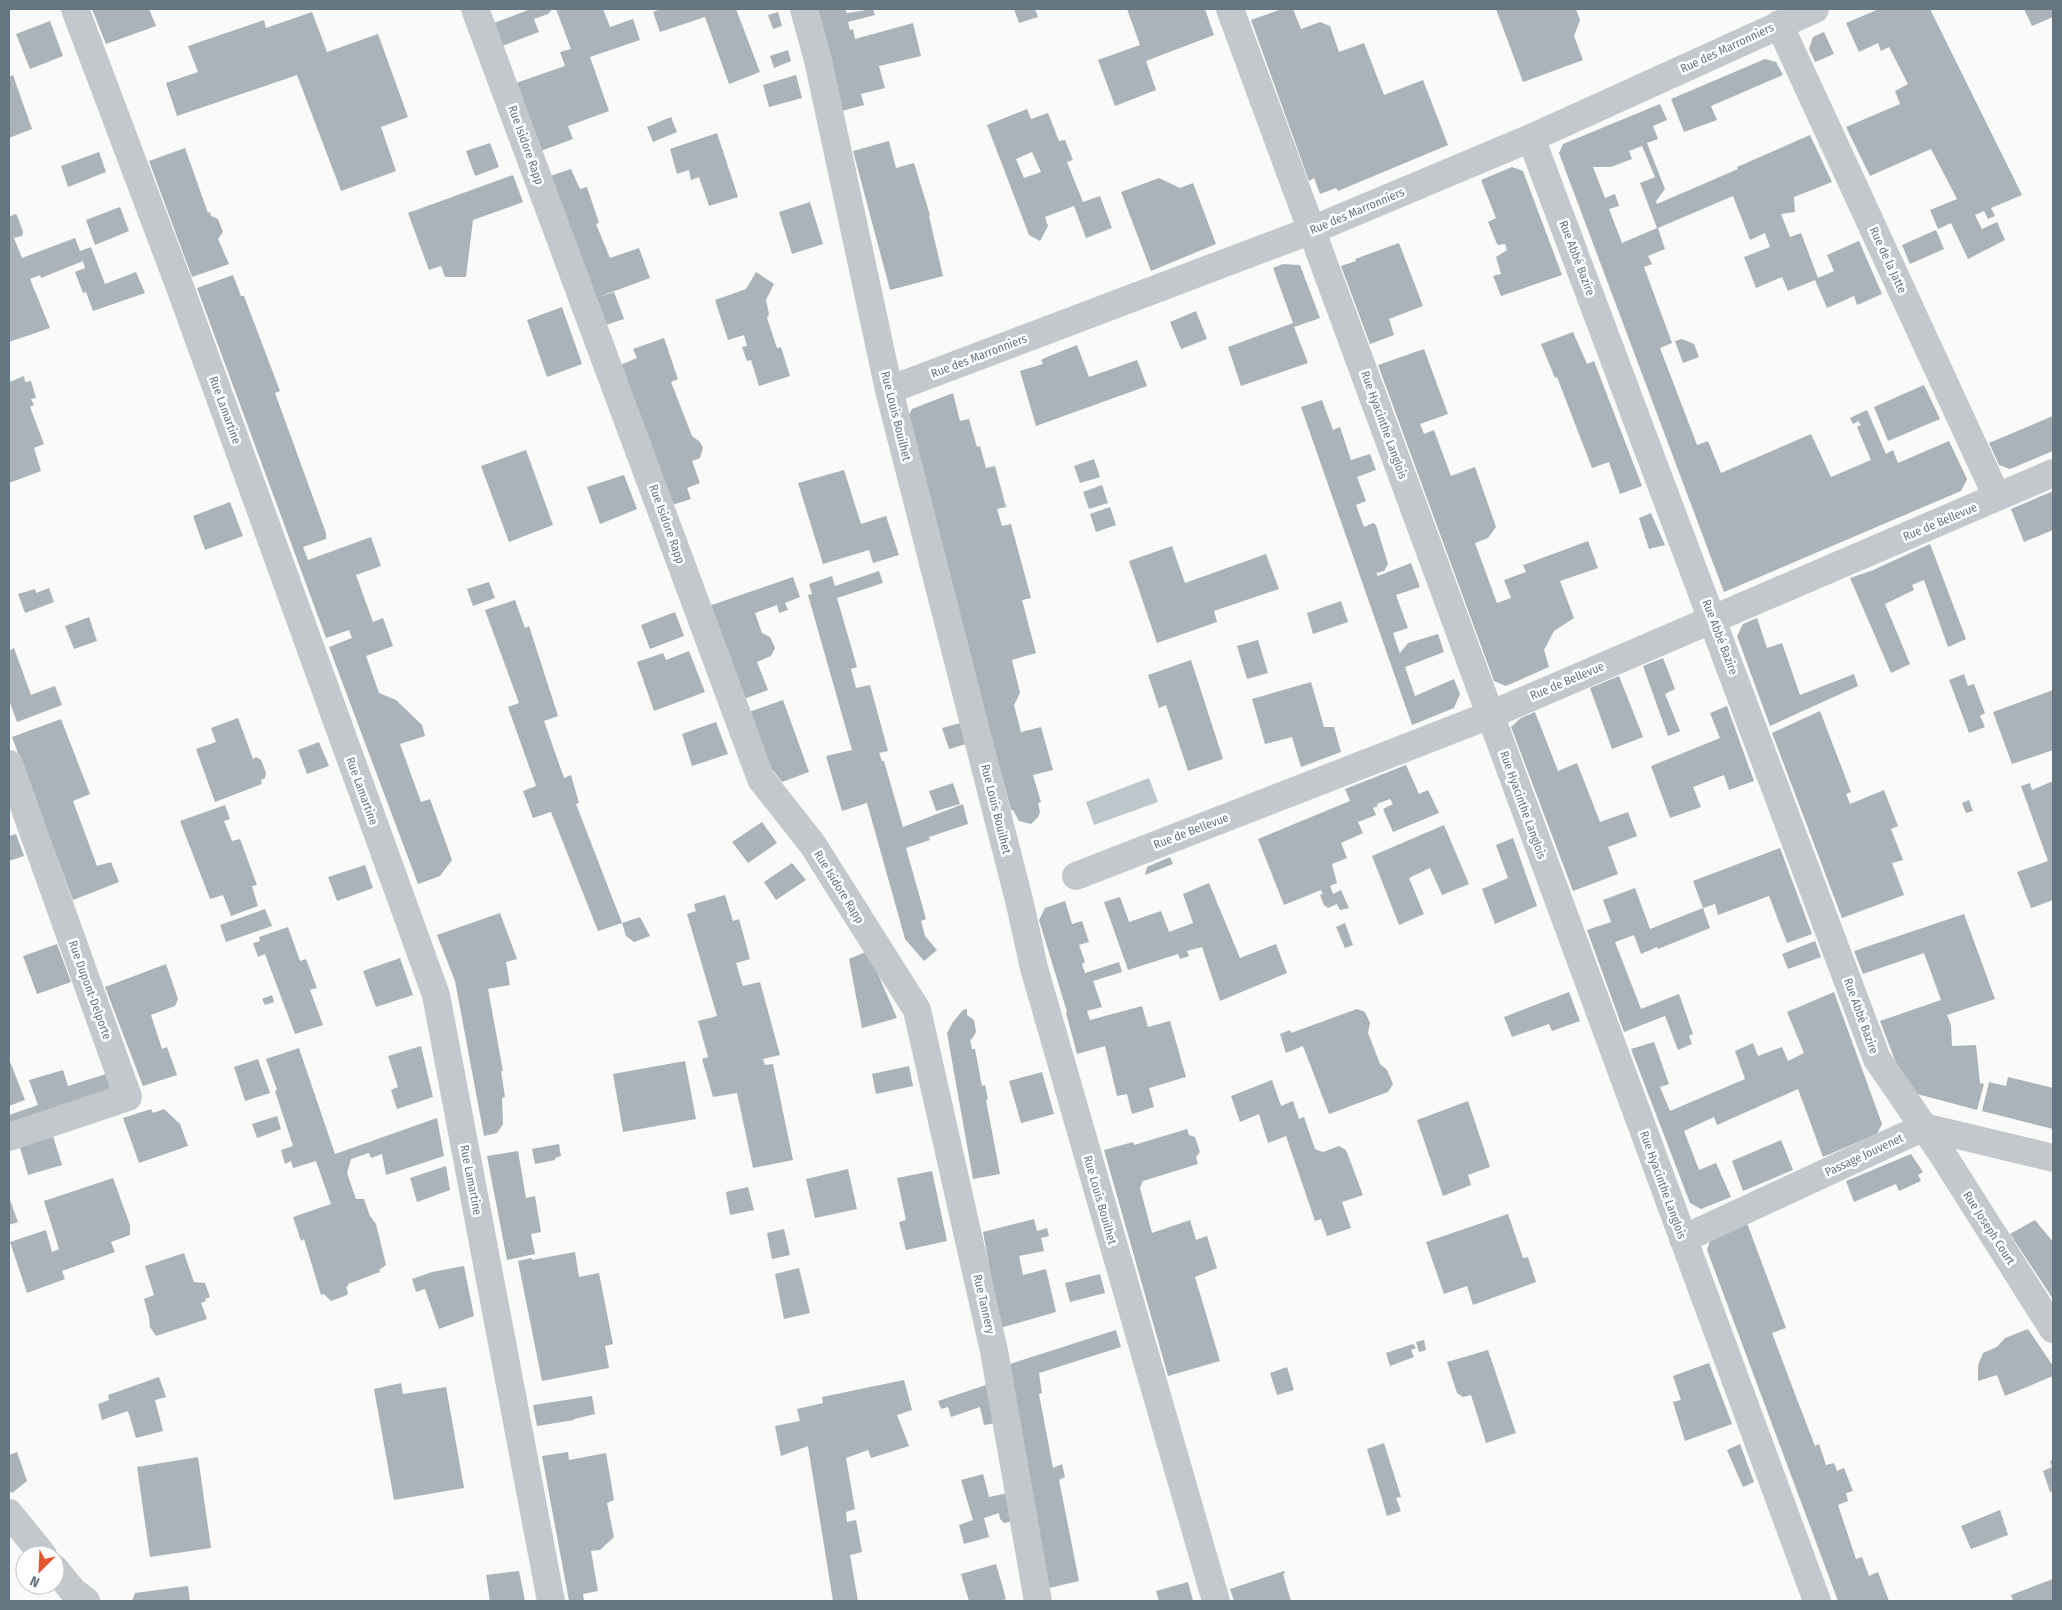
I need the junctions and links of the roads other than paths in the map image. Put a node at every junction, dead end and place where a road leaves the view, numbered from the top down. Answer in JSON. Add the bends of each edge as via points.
{"nodes":[{"id":1,"x":75,"y":9,"type":"edge"},
{"id":2,"x":475,"y":9,"type":"edge"},
{"id":3,"x":804,"y":9,"type":"edge"},
{"id":4,"x":1230,"y":9,"type":"edge"},
{"id":5,"x":1815,"y":9,"type":"edge"},
{"id":6,"x":1779,"y":24,"type":"junction"},
{"id":7,"x":1531,"y":138,"type":"junction"},
{"id":8,"x":1312,"y":230,"type":"junction"},
{"id":9,"x":889,"y":390,"type":"junction"},
{"id":10,"x":2053,"y":473,"type":"edge"},
{"id":11,"x":1997,"y":497,"type":"junction"},
{"id":12,"x":1713,"y":619,"type":"junction"},
{"id":13,"x":1490,"y":715,"type":"junction"},
{"id":14,"x":9,"y":764,"type":"edge"},
{"id":15,"x":1076,"y":876,"type":"dead end"},
{"id":16,"x":916,"y":1010,"type":"joint"},
{"id":17,"x":1924,"y":1127,"type":"junction"},
{"id":18,"x":9,"y":1136,"type":"edge"},
{"id":19,"x":2053,"y":1158,"type":"edge"},
{"id":20,"x":1683,"y":1239,"type":"junction"},
{"id":21,"x":2053,"y":1329,"type":"edge"},
{"id":22,"x":9,"y":1513,"type":"edge"},
{"id":23,"x":35,"y":1545,"type":"edge"},
{"id":24,"x":65,"y":1582,"type":"edge"},
{"id":25,"x":86,"y":1601,"type":"edge"},
{"id":26,"x":551,"y":1601,"type":"edge"},
{"id":27,"x":1038,"y":1601,"type":"edge"},
{"id":28,"x":1216,"y":1601,"type":"edge"},
{"id":29,"x":1817,"y":1601,"type":"edge"}],
"edges":[{"from":1,"to":26,"type":"street","name":"Rue Lamartine","via":[[181,290],[436,995]]},
{"from":2,"to":16,"type":"street","name":"Rue Isidore Rapp","via":[[761,779],[813,845]]},
{"from":3,"to":9,"type":"street","name":"Rue Louis Bouilhet","via":[[818,60]]},
{"from":4,"to":8,"type":"street","name":"Rue Hyacinthe Langlois"},
{"from":5,"to":6,"type":"street","name":"Rue des Marronniers"},
{"from":6,"to":7,"type":"street","name":"Rue des Marronniers"},
{"from":6,"to":11,"type":"street","name":"Rue de la Jatte"},
{"from":7,"to":8,"type":"street","name":"Rue des Marronniers"},
{"from":7,"to":12,"type":"street","name":"Rue Abbé Bazire"},
{"from":8,"to":9,"type":"street","name":"Rue des Marronniers"},
{"from":8,"to":13,"type":"street","name":"Rue Hyacinthe Langlois"},
{"from":9,"to":28,"type":"street","name":"Rue Louis Bouilhet","via":[[1034,968]]},
{"from":10,"to":11,"type":"street","name":"Rue de Bellevue"},
{"from":11,"to":12,"type":"street","name":"Rue de Bellevue"},
{"from":12,"to":13,"type":"street","name":"Rue de Bellevue"},
{"from":12,"to":17,"type":"street","name":"Rue Abbé Bazire","via":[[1877,1060]]},
{"from":13,"to":15,"type":"street","name":"Rue de Bellevue"},
{"from":13,"to":20,"type":"street","name":"Rue Hyacinthe Langlois"},
{"from":14,"to":18,"type":"street","name":"Rue Dupont-Delporte","via":[[128,1097]]},
{"from":16,"to":27,"type":"street","name":"Rue Tannery","via":[[994,1351]]},
{"from":17,"to":19,"type":"street"},
{"from":17,"to":20,"type":"street","name":"Passage Jouvenet"},
{"from":17,"to":21,"type":"street","name":"Rue Joseph Court"},
{"from":20,"to":29,"type":"street","name":"Rue Hyacinthe Langlois"},
{"from":22,"to":23,"type":"street"},
{"from":24,"to":25,"type":"street"}]}
